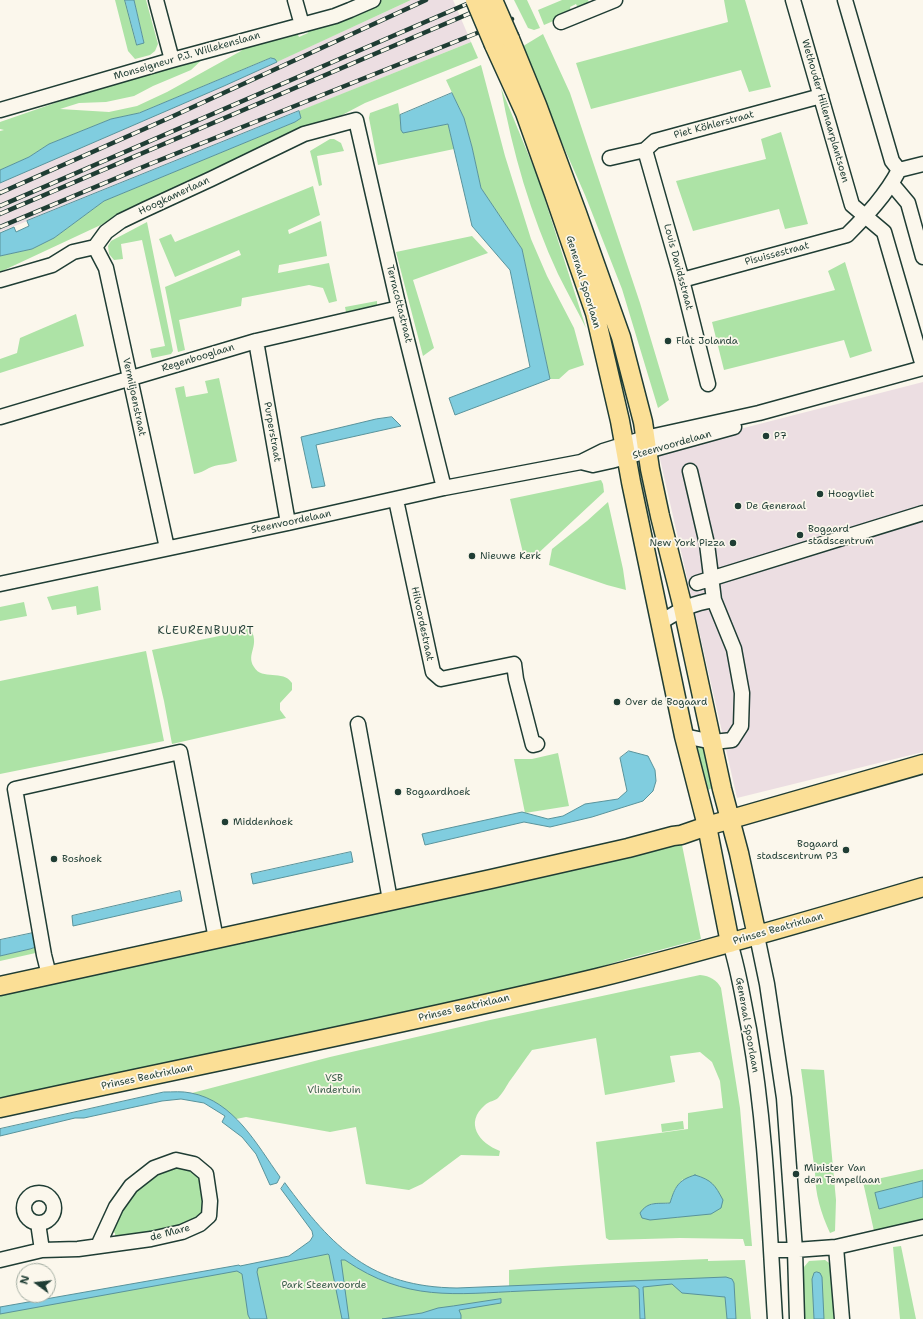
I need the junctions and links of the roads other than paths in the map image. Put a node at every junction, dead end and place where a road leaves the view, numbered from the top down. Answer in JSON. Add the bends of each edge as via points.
{"nodes":[{"id":1,"x":156,"y":0,"type":"edge"},
{"id":2,"x":295,"y":0,"type":"edge"},
{"id":3,"x":373,"y":0,"type":"edge"},
{"id":4,"x":475,"y":0,"type":"edge"},
{"id":5,"x":493,"y":0,"type":"edge"},
{"id":6,"x":615,"y":0,"type":"edge"},
{"id":7,"x":793,"y":0,"type":"edge"},
{"id":8,"x":845,"y":0,"type":"edge"},
{"id":9,"x":561,"y":22,"type":"dead end"},
{"id":10,"x":302,"y":25,"type":"junction"},
{"id":11,"x":502,"y":42,"type":"junction"},
{"id":12,"x":172,"y":60,"type":"junction"},
{"id":13,"x":821,"y":96,"type":"junction"},
{"id":14,"x":0,"y":110,"type":"edge"},
{"id":15,"x":356,"y":120,"type":"joint"},
{"id":16,"x":645,"y":150,"type":"junction"},
{"id":17,"x":610,"y":158,"type":"dead end"},
{"id":18,"x":923,"y":164,"type":"edge"},
{"id":19,"x":899,"y":170,"type":"junction"},
{"id":20,"x":892,"y":184,"type":"junction"},
{"id":21,"x":865,"y":217,"type":"junction"},
{"id":22,"x":95,"y":247,"type":"junction"},
{"id":23,"x":923,"y":257,"type":"edge"},
{"id":24,"x":0,"y":280,"type":"edge"},
{"id":25,"x":682,"y":280,"type":"junction"},
{"id":26,"x":399,"y":308,"type":"junction"},
{"id":27,"x":256,"y":341,"type":"junction"},
{"id":28,"x":923,"y":367,"type":"edge"},
{"id":29,"x":130,"y":379,"type":"junction"},
{"id":30,"x":708,"y":384,"type":"dead end"},
{"id":31,"x":0,"y":417,"type":"edge"},
{"id":32,"x":646,"y":445,"type":"junction"},
{"id":33,"x":625,"y":451,"type":"junction"},
{"id":34,"x":690,"y":471,"type":"dead end"},
{"id":35,"x":444,"y":488,"type":"junction"},
{"id":36,"x":396,"y":500,"type":"junction"},
{"id":37,"x":923,"y":513,"type":"edge"},
{"id":38,"x":288,"y":523,"type":"junction"},
{"id":39,"x":167,"y":548,"type":"junction"},
{"id":40,"x":712,"y":579,"type":"junction"},
{"id":41,"x":697,"y":583,"type":"dead end"},
{"id":42,"x":0,"y":584,"type":"edge"},
{"id":43,"x":714,"y":600,"type":"junction"},
{"id":44,"x":683,"y":608,"type":"junction"},
{"id":45,"x":661,"y":622,"type":"junction"},
{"id":46,"x":358,"y":724,"type":"dead end"},
{"id":47,"x":684,"y":736,"type":"junction"},
{"id":48,"x":713,"y":742,"type":"junction"},
{"id":49,"x":537,"y":744,"type":"dead end"},
{"id":50,"x":923,"y":764,"type":"edge"},
{"id":51,"x":731,"y":819,"type":"junction"},
{"id":52,"x":707,"y":826,"type":"junction"},
{"id":53,"x":923,"y":887,"type":"edge"},
{"id":54,"x":390,"y":900,"type":"junction"},
{"id":55,"x":757,"y":936,"type":"junction"},
{"id":56,"x":216,"y":939,"type":"junction"},
{"id":57,"x":730,"y":943,"type":"junction"},
{"id":58,"x":49,"y":975,"type":"junction"},
{"id":59,"x":0,"y":986,"type":"edge"},
{"id":60,"x":0,"y":1108,"type":"edge"},
{"id":61,"x":38,"y":1223,"type":"dead end"},
{"id":62,"x":923,"y":1227,"type":"edge"},
{"id":63,"x":98,"y":1246,"type":"junction"},
{"id":64,"x":836,"y":1247,"type":"junction"},
{"id":65,"x":42,"y":1250,"type":"junction"},
{"id":66,"x":771,"y":1250,"type":"junction"},
{"id":67,"x":795,"y":1250,"type":"junction"},
{"id":68,"x":0,"y":1260,"type":"edge"},
{"id":69,"x":775,"y":1319,"type":"edge"},
{"id":70,"x":797,"y":1319,"type":"edge"},
{"id":71,"x":842,"y":1319,"type":"edge"}],
"edges":[{"from":1,"to":12,"type":"street"},
{"from":2,"to":10,"type":"street"},
{"from":3,"to":10,"type":"street","name":"Monseigneur P.J. Willekenslaan"},
{"from":4,"to":11,"type":"main road","name":"Generaal Spoorlaan","bridge":true},
{"from":5,"to":11,"type":"main road","name":"Generaal Spoorlaan","bridge":true},
{"from":6,"to":9,"type":"street"},
{"from":7,"to":13,"type":"street","name":"Wethouder Hillenaarplantsoen"},
{"from":8,"to":19,"type":"street","via":[[892,161]]},
{"from":10,"to":12,"type":"street","name":"Monseigneur P.J. Willekenslaan"},
{"from":11,"to":32,"type":"main road","name":"Generaal Spoorlaan","via":[[537,105],[577,213],[621,337],[643,422]]},
{"from":11,"to":33,"type":"main road","name":"Generaal Spoorlaan","via":[[595,313]]},
{"from":12,"to":14,"type":"street","name":"Monseigneur P.J. Willekenslaan"},
{"from":13,"to":16,"type":"street","name":"Piet Köhlerstraat","via":[[655,141]]},
{"from":13,"to":21,"type":"street","name":"Wethouder Hillenaarplantsoen","via":[[852,205]]},
{"from":15,"to":22,"type":"street","name":"Hoogkamerlaan","via":[[304,134],[121,221],[106,232]]},
{"from":15,"to":26,"type":"street","name":"Terracottastraat"},
{"from":16,"to":17,"type":"street","name":"Piet Köhlerstraat"},
{"from":16,"to":25,"type":"street","name":"Louis Davidsstraat"},
{"from":18,"to":19,"type":"street"},
{"from":19,"to":20,"type":"street"},
{"from":20,"to":21,"type":"street"},
{"from":20,"to":23,"type":"street","via":[[908,203]]},
{"from":21,"to":25,"type":"street","name":"Pisuissestraat","via":[[847,235]]},
{"from":21,"to":28,"type":"street","name":"Wethouder Hillenaarplantsoen","via":[[884,232]]},
{"from":22,"to":24,"type":"street","via":[[74,252],[52,265]]},
{"from":22,"to":29,"type":"street","name":"Vermiljoenstraat","via":[[106,268]]},
{"from":25,"to":30,"type":"street","name":"Louis Davidsstraat"},
{"from":26,"to":27,"type":"street","name":"Regenbooglaan"},
{"from":26,"to":35,"type":"street","name":"Terracottastraat"},
{"from":27,"to":29,"type":"street","name":"Regenbooglaan"},
{"from":27,"to":38,"type":"street","name":"Purperstraat"},
{"from":28,"to":32,"type":"street","name":"Steenvoordelaan"},
{"from":29,"to":31,"type":"street","name":"Regenbooglaan"},
{"from":29,"to":39,"type":"street","name":"Vermiljoenstraat"},
{"from":32,"to":33,"type":"street","name":"Steenvoordelaan"},
{"from":32,"to":44,"type":"main road","name":"Generaal Spoorlaan","via":[[652,482]]},
{"from":33,"to":35,"type":"street","name":"Steenvoordelaan","via":[[593,465],[581,462]]},
{"from":33,"to":45,"type":"main road","name":"Generaal Spoorlaan"},
{"from":34,"to":40,"type":"street","via":[[707,544]]},
{"from":35,"to":36,"type":"street","name":"Steenvoordelaan"},
{"from":36,"to":38,"type":"street","name":"Steenvoordelaan"},
{"from":36,"to":49,"type":"street","name":"Hilvoordestraat","via":[[432,672],[441,679],[514,664],[533,745]]},
{"from":37,"to":40,"type":"street"},
{"from":38,"to":39,"type":"street","name":"Steenvoordelaan"},
{"from":39,"to":42,"type":"street","name":"Steenvoordelaan"},
{"from":40,"to":41,"type":"street"},
{"from":40,"to":43,"type":"street"},
{"from":43,"to":44,"type":"street"},
{"from":43,"to":48,"type":"street","via":[[734,649],[742,706],[741,726],[732,740]]},
{"from":44,"to":45,"type":"street"},
{"from":44,"to":48,"type":"main road","name":"Generaal Spoorlaan"},
{"from":45,"to":47,"type":"main road","name":"Generaal Spoorlaan"},
{"from":46,"to":54,"type":"street"},
{"from":47,"to":48,"type":"street"},
{"from":47,"to":52,"type":"main road","name":"Generaal Spoorlaan"},
{"from":48,"to":51,"type":"main road","name":"Generaal Spoorlaan"},
{"from":50,"to":51,"type":"main road"},
{"from":51,"to":52,"type":"main road"},
{"from":51,"to":55,"type":"main road","name":"Generaal Spoorlaan"},
{"from":52,"to":54,"type":"main road","via":[[628,848]]},
{"from":52,"to":57,"type":"main road","name":"Generaal Spoorlaan"},
{"from":53,"to":55,"type":"main road","name":"Prinses Beatrixlaan"},
{"from":54,"to":56,"type":"main road"},
{"from":55,"to":57,"type":"main road","name":"Prinses Beatrixlaan"},
{"from":55,"to":67,"type":"street","name":"Generaal Spoorlaan","via":[[784,1098]]},
{"from":56,"to":58,"type":"main road"},
{"from":56,"to":58,"type":"street","via":[[180,752],[15,790]]},
{"from":57,"to":60,"type":"main road","name":"Prinses Beatrixlaan","via":[[595,978],[372,1030]]},
{"from":57,"to":66,"type":"street","name":"Generaal Spoorlaan","via":[[738,970],[760,1106]]},
{"from":58,"to":59,"type":"main road"},
{"from":61,"to":65,"type":"street"},
{"from":62,"to":64,"type":"street"},
{"from":63,"to":63,"type":"street","name":"de Mare","via":[[116,1207],[131,1186],[154,1168],[176,1160],[194,1164],[206,1174],[210,1200],[209,1216],[200,1224],[182,1232],[151,1239]]},
{"from":63,"to":65,"type":"street","name":"de Mare"},
{"from":64,"to":67,"type":"street"},
{"from":64,"to":71,"type":"street"},
{"from":65,"to":68,"type":"street","name":"de Mare"},
{"from":66,"to":67,"type":"street"},
{"from":66,"to":69,"type":"street","name":"Generaal Spoorlaan"},
{"from":67,"to":70,"type":"street","name":"Generaal Spoorlaan"}]}
